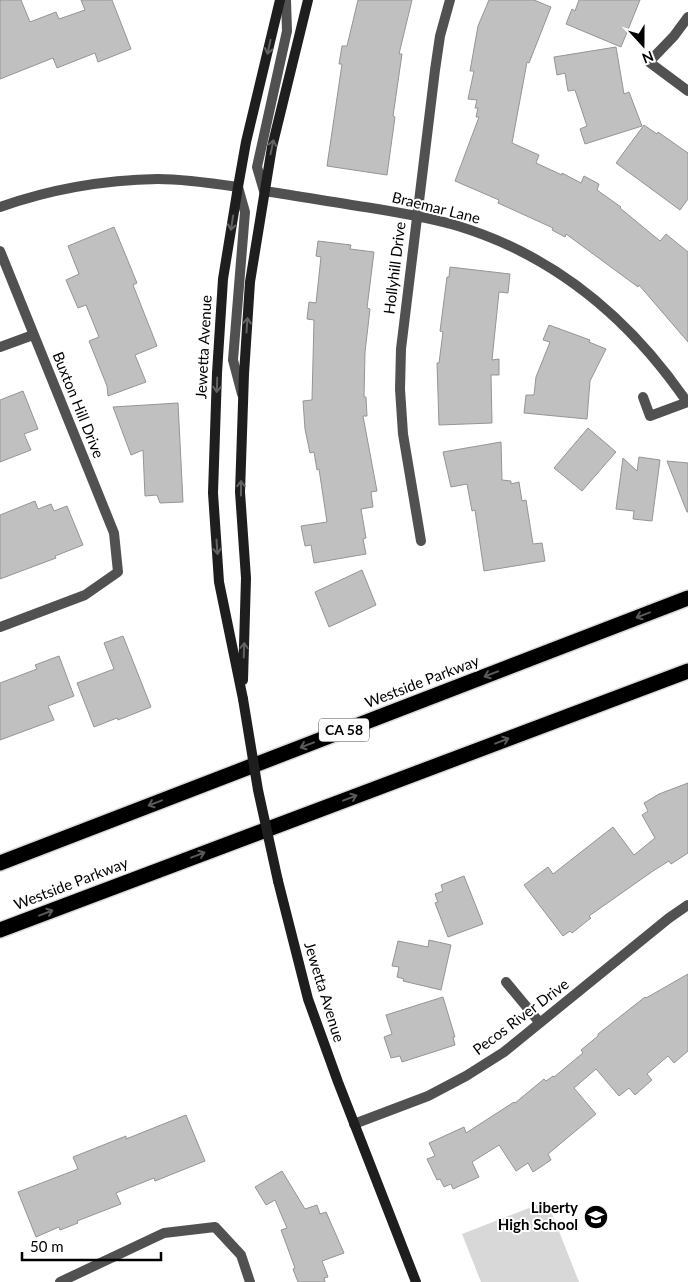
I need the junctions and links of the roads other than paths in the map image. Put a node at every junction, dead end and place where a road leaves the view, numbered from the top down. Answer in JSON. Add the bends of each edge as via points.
{"nodes":[{"id":1,"x":280,"y":0,"type":"edge"},
{"id":2,"x":286,"y":0,"type":"edge"},
{"id":3,"x":308,"y":0,"type":"edge"},
{"id":4,"x":450,"y":0,"type":"edge"},
{"id":5,"x":688,"y":17,"type":"edge"},
{"id":6,"x":688,"y":91,"type":"edge"},
{"id":7,"x":238,"y":186,"type":"junction"},
{"id":8,"x":264,"y":191,"type":"junction"},
{"id":9,"x":0,"y":208,"type":"edge"},
{"id":10,"x":417,"y":215,"type":"junction"},
{"id":11,"x":0,"y":252,"type":"edge"},
{"id":12,"x":32,"y":335,"type":"junction"},
{"id":13,"x":0,"y":347,"type":"edge"},
{"id":14,"x":643,"y":397,"type":"dead end"},
{"id":15,"x":243,"y":399,"type":"junction"},
{"id":16,"x":688,"y":402,"type":"edge"},
{"id":17,"x":422,"y":541,"type":"dead end"},
{"id":18,"x":688,"y":598,"type":"edge"},
{"id":19,"x":0,"y":627,"type":"edge"},
{"id":20,"x":688,"y":671,"type":"edge"},
{"id":21,"x":243,"y":698,"type":"junction"},
{"id":22,"x":0,"y":863,"type":"edge"},
{"id":23,"x":688,"y":905,"type":"edge"},
{"id":24,"x":0,"y":930,"type":"edge"},
{"id":25,"x":506,"y":982,"type":"dead end"},
{"id":26,"x":540,"y":1023,"type":"junction"},
{"id":27,"x":354,"y":1124,"type":"junction"},
{"id":28,"x":60,"y":1282,"type":"edge"},
{"id":29,"x":250,"y":1282,"type":"edge"},
{"id":30,"x":416,"y":1282,"type":"edge"}],
"edges":[{"from":1,"to":7,"type":"street","name":"Jewetta Avenue","one_way":true},
{"from":2,"to":8,"type":"street","via":[[287,31],[257,167]]},
{"from":8,"to":3,"type":"street","name":"Jewetta Avenue","one_way":true},
{"from":4,"to":10,"type":"street","name":"Hollyhill Drive","via":[[440,36]]},
{"from":5,"to":6,"type":"street","via":[[649,62]]},
{"from":7,"to":9,"type":"street","via":[[160,179],[115,181],[29,197]]},
{"from":7,"to":15,"type":"street","via":[[245,212],[233,360]]},
{"from":7,"to":21,"type":"street","name":"Jewetta Avenue","one_way":true,"via":[[223,279],[213,492],[219,582]]},
{"from":8,"to":10,"type":"street","name":"Braemar Lane"},
{"from":15,"to":8,"type":"street","name":"Jewetta Avenue","one_way":true,"via":[[250,282]]},
{"from":10,"to":16,"type":"street","name":"Braemar Lane","via":[[500,242],[570,281],[638,338]]},
{"from":10,"to":17,"type":"street","name":"Hollyhill Drive","via":[[401,349],[400,390],[403,434]]},
{"from":11,"to":12,"type":"street","name":"Buxton Hill Drive"},
{"from":12,"to":13,"type":"street"},
{"from":12,"to":19,"type":"street","name":"Buxton Hill Drive","via":[[114,533],[118,572],[85,595]]},
{"from":14,"to":16,"type":"street","via":[[650,416]]},
{"from":21,"to":15,"type":"street","name":"Jewetta Avenue","one_way":true,"via":[[246,578],[240,492]]},
{"from":18,"to":22,"type":"highway","name":"Westside Parkway","number":"CA 58","one_way":true},
{"from":24,"to":20,"type":"highway","name":"Westside Parkway","one_way":true},
{"from":21,"to":27,"type":"street","name":"Jewetta Avenue","bridge":true,"via":[[258,790],[308,999]]},
{"from":23,"to":26,"type":"street","name":"Pecos River Drive"},
{"from":25,"to":26,"type":"street"},
{"from":26,"to":27,"type":"street","name":"Pecos River Drive","via":[[504,1052],[466,1076],[428,1096]]},
{"from":27,"to":30,"type":"street","name":"Jewetta Avenue"},
{"from":28,"to":29,"type":"street","via":[[164,1233],[215,1227],[241,1255]]}]}
